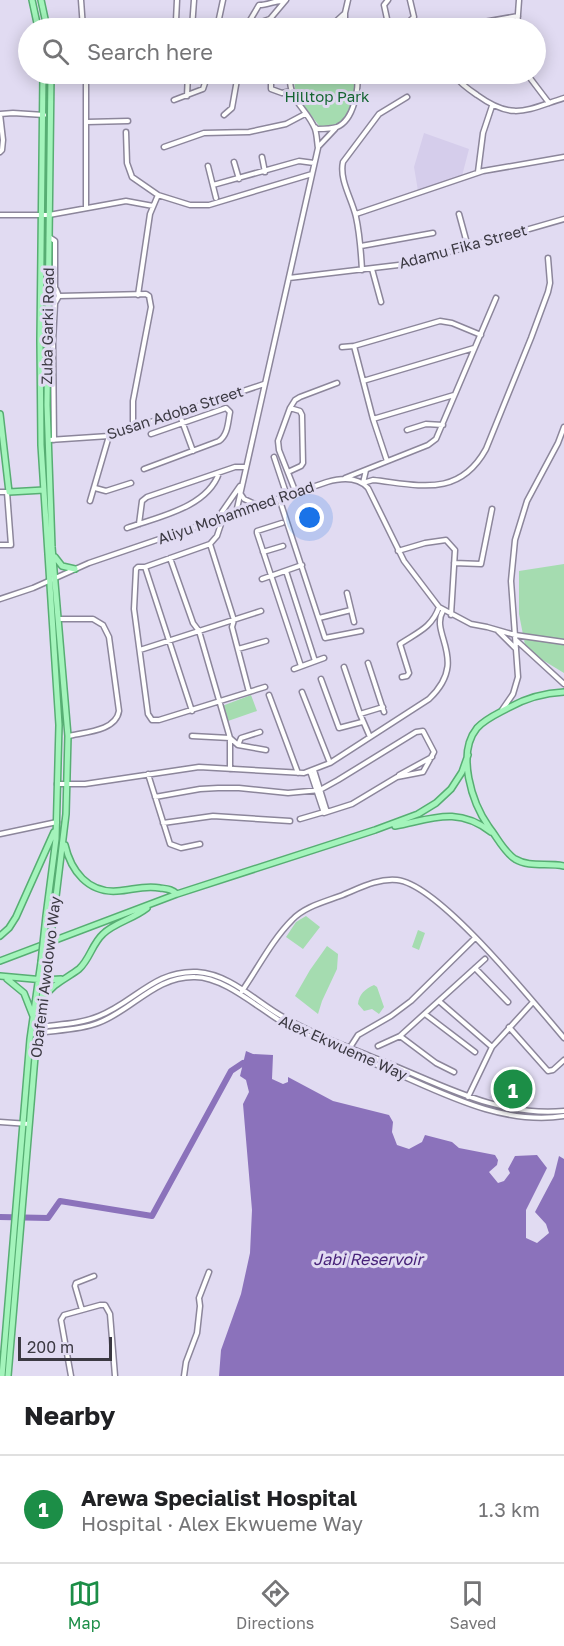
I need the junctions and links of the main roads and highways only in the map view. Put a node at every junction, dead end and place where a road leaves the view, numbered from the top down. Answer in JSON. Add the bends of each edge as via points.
{"nodes":[{"id":1,"x":32,"y":0,"type":"edge"},
{"id":2,"x":41,"y":0,"type":"edge"},
{"id":3,"x":36,"y":18,"type":"edge"},
{"id":4,"x":45,"y":18,"type":"edge"},
{"id":5,"x":43,"y":84,"type":"edge"},
{"id":6,"x":51,"y":84,"type":"edge"},
{"id":7,"x":0,"y":414,"type":"edge"},
{"id":8,"x":44,"y":490,"type":"junction"},
{"id":9,"x":52,"y":547,"type":"junction"},
{"id":10,"x":75,"y":568,"type":"road end"},
{"id":11,"x":53,"y":579,"type":"junction"},
{"id":12,"x":564,"y":692,"type":"edge"},
{"id":13,"x":468,"y":755,"type":"junction"},
{"id":14,"x":57,"y":822,"type":"junction"},
{"id":15,"x":375,"y":830,"type":"junction"},
{"id":16,"x":498,"y":838,"type":"junction"},
{"id":17,"x":64,"y":840,"type":"junction"},
{"id":18,"x":564,"y":866,"type":"edge"},
{"id":19,"x":40,"y":867,"type":"junction"},
{"id":20,"x":55,"y":869,"type":"junction"},
{"id":21,"x":73,"y":870,"type":"junction"},
{"id":22,"x":177,"y":894,"type":"junction"},
{"id":23,"x":150,"y":905,"type":"junction"},
{"id":24,"x":0,"y":936,"type":"edge"},
{"id":25,"x":0,"y":961,"type":"edge"},
{"id":26,"x":2,"y":976,"type":"edge"},
{"id":27,"x":61,"y":979,"type":"junction"},
{"id":28,"x":41,"y":980,"type":"junction"},
{"id":29,"x":41,"y":1002,"type":"junction"},
{"id":30,"x":33,"y":1017,"type":"junction"},
{"id":31,"x":35,"y":1030,"type":"junction"},
{"id":32,"x":26,"y":1124,"type":"junction"},
{"id":33,"x":6,"y":1333,"type":"edge"},
{"id":34,"x":2,"y":1376,"type":"edge"},
{"id":35,"x":8,"y":1376,"type":"edge"}],
"edges":[{"from":1,"to":3,"type":"main road"},
{"from":2,"to":4,"type":"main road"},
{"from":5,"to":8,"type":"main road","name":"Zuba Garki Road","via":[[40,398]]},
{"from":6,"to":9,"type":"main road","name":"Zuba Garki Road","via":[[52,288],[47,405]]},
{"from":7,"to":8,"type":"main road","via":[[8,492]]},
{"from":8,"to":11,"type":"main road","name":"Zuba Garki Road"},
{"from":9,"to":10,"type":"main road","via":[[62,566]]},
{"from":9,"to":11,"type":"main road","name":"Zuba Garki Road"},
{"from":11,"to":14,"type":"main road","name":"Obafemi Awolowo Way","via":[[59,725]]},
{"from":11,"to":17,"type":"main road","name":"Obafemi Awolowo Way","via":[[60,618],[68,736]]},
{"from":12,"to":13,"type":"main road","via":[[535,696],[499,713],[476,730]]},
{"from":13,"to":15,"type":"main road","via":[[457,781],[436,803]]},
{"from":13,"to":16,"type":"main road","via":[[474,798]]},
{"from":14,"to":19,"type":"main road"},
{"from":14,"to":20,"type":"main road","name":"Obafemi Awolowo Way"},
{"from":15,"to":16,"type":"main road","via":[[450,815],[477,823]]},
{"from":15,"to":22,"type":"main road"},
{"from":16,"to":18,"type":"main road","via":[[520,861]]},
{"from":17,"to":20,"type":"main road","name":"Obafemi Awolowo Way"},
{"from":17,"to":21,"type":"main road"},
{"from":19,"to":20,"type":"main road","via":[[47,864]]},
{"from":19,"to":24,"type":"main road","via":[[13,924]]},
{"from":20,"to":21,"type":"main road"},
{"from":20,"to":28,"type":"main road","name":"Obafemi Awolowo Way","bridge":true,"via":[[46,916]]},
{"from":20,"to":28,"type":"main road","name":"Obafemi Awolowo Way","bridge":true,"via":[[58,880],[54,913]]},
{"from":21,"to":22,"type":"main road","via":[[102,890],[150,886]]},
{"from":22,"to":23,"type":"main road"},
{"from":23,"to":25,"type":"main road"},
{"from":23,"to":27,"type":"main road","via":[[107,931],[81,967]]},
{"from":26,"to":28,"type":"main road"},
{"from":26,"to":30,"type":"main road","via":[[24,993]]},
{"from":27,"to":28,"type":"main road"},
{"from":27,"to":29,"type":"main road"},
{"from":28,"to":29,"type":"main road","name":"Obafemi Awolowo Way"},
{"from":28,"to":30,"type":"main road","name":"Obafemi Awolowo Way"},
{"from":29,"to":31,"type":"main road","name":"Obafemi Awolowo Way"},
{"from":30,"to":31,"type":"main road","name":"Obafemi Awolowo Way"},
{"from":31,"to":32,"type":"main road","name":"Obafemi Awolowo Way"},
{"from":32,"to":33,"type":"main road","name":"Obafemi Awolowo Way","via":[[15,1205]]},
{"from":32,"to":33,"type":"main road","name":"Obafemi Awolowo Way","via":[[20,1239]]},
{"from":33,"to":34,"type":"main road","name":"Obafemi Awolowo Way"},
{"from":33,"to":35,"type":"main road","name":"Obafemi Awolowo Way"}]}
